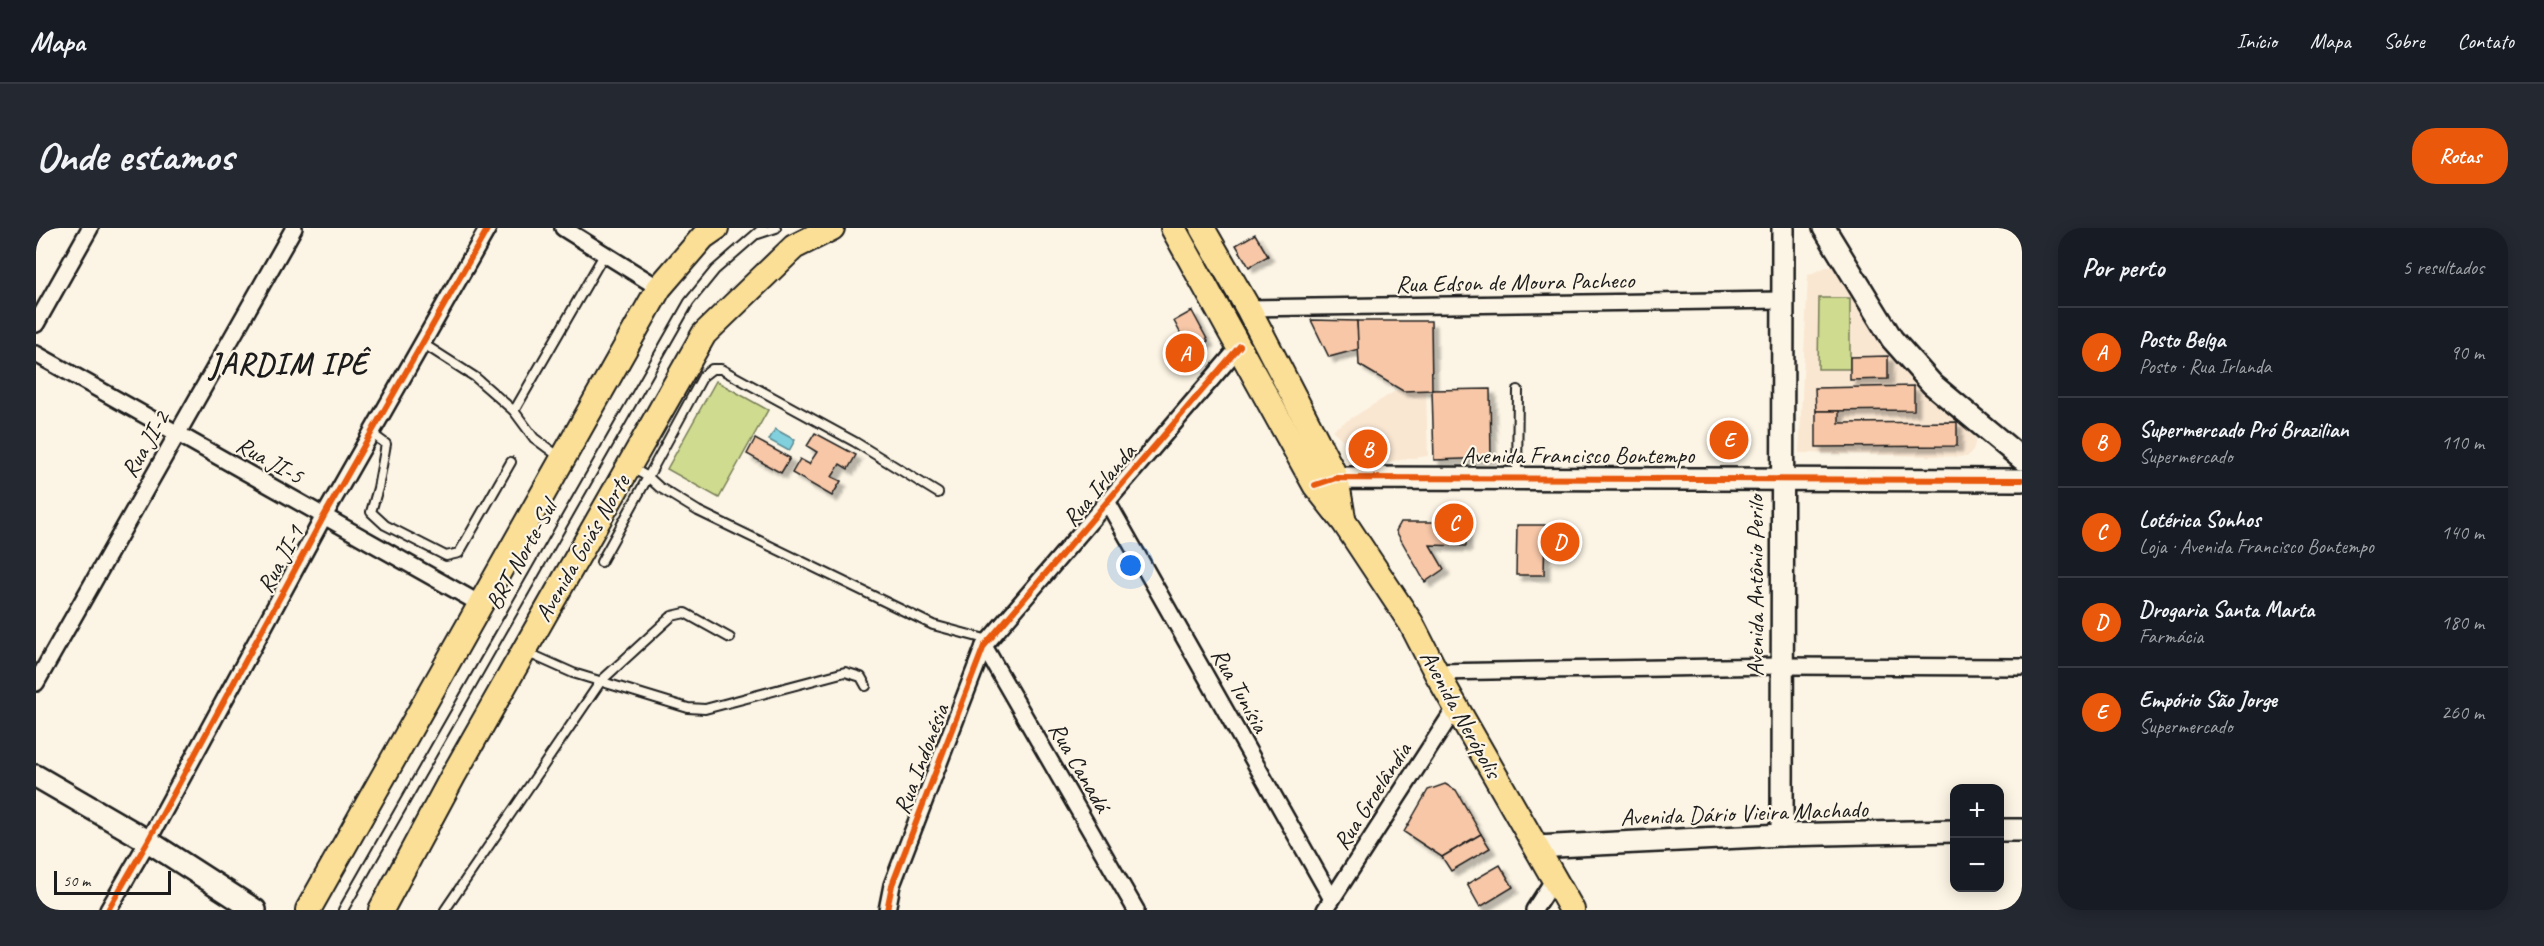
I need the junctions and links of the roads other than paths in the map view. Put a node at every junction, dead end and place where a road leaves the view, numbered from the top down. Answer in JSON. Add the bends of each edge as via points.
{"nodes":[{"id":1,"x":90,"y":228,"type":"edge"},
{"id":2,"x":294,"y":228,"type":"edge"},
{"id":3,"x":488,"y":228,"type":"edge"},
{"id":4,"x":563,"y":228,"type":"edge"},
{"id":5,"x":716,"y":228,"type":"edge"},
{"id":6,"x":763,"y":228,"type":"edge"},
{"id":7,"x":776,"y":228,"type":"edge"},
{"id":8,"x":832,"y":228,"type":"edge"},
{"id":9,"x":1173,"y":228,"type":"edge"},
{"id":10,"x":1202,"y":228,"type":"edge"},
{"id":11,"x":1783,"y":228,"type":"edge"},
{"id":12,"x":1824,"y":228,"type":"edge"},
{"id":13,"x":754,"y":236,"type":"junction"},
{"id":14,"x":605,"y":253,"type":"junction"},
{"id":15,"x":659,"y":288,"type":"junction"},
{"id":16,"x":1782,"y":300,"type":"junction"},
{"id":17,"x":1248,"y":308,"type":"junction"},
{"id":18,"x":36,"y":324,"type":"edge"},
{"id":19,"x":422,"y":343,"type":"junction"},
{"id":20,"x":1240,"y":346,"type":"junction"},
{"id":21,"x":36,"y":354,"type":"edge"},
{"id":22,"x":1518,"y":390,"type":"dead end"},
{"id":23,"x":514,"y":411,"type":"junction"},
{"id":24,"x":177,"y":433,"type":"junction"},
{"id":25,"x":371,"y":433,"type":"junction"},
{"id":26,"x":562,"y":459,"type":"junction"},
{"id":27,"x":2022,"y":459,"type":"edge"},
{"id":28,"x":511,"y":462,"type":"dead end"},
{"id":29,"x":638,"y":471,"type":"junction"},
{"id":30,"x":1517,"y":480,"type":"junction"},
{"id":31,"x":2022,"y":480,"type":"edge"},
{"id":32,"x":1326,"y":482,"type":"junction"},
{"id":33,"x":1782,"y":482,"type":"junction"},
{"id":34,"x":938,"y":493,"type":"dead end"},
{"id":35,"x":1108,"y":503,"type":"junction"},
{"id":36,"x":324,"y":516,"type":"junction"},
{"id":37,"x":602,"y":562,"type":"dead end"},
{"id":38,"x":482,"y":605,"type":"junction"},
{"id":39,"x":730,"y":638,"type":"dead end"},
{"id":40,"x":987,"y":643,"type":"junction"},
{"id":41,"x":524,"y":651,"type":"junction"},
{"id":42,"x":1780,"y":666,"type":"junction"},
{"id":43,"x":2022,"y":667,"type":"edge"},
{"id":44,"x":1436,"y":672,"type":"junction"},
{"id":45,"x":601,"y":681,"type":"junction"},
{"id":46,"x":36,"y":683,"type":"edge"},
{"id":47,"x":866,"y":686,"type":"dead end"},
{"id":48,"x":1456,"y":706,"type":"junction"},
{"id":49,"x":36,"y":776,"type":"edge"},
{"id":50,"x":2004,"y":830,"type":"edge"},
{"id":51,"x":2022,"y":830,"type":"edge"},
{"id":52,"x":1950,"y":831,"type":"edge"},
{"id":53,"x":1782,"y":835,"type":"junction"},
{"id":54,"x":148,"y":841,"type":"junction"},
{"id":55,"x":1535,"y":847,"type":"junction"},
{"id":56,"x":1554,"y":879,"type":"junction"},
{"id":57,"x":1329,"y":905,"type":"edge"},
{"id":58,"x":108,"y":910,"type":"edge"},
{"id":59,"x":255,"y":910,"type":"edge"},
{"id":60,"x":308,"y":910,"type":"edge"},
{"id":61,"x":343,"y":910,"type":"edge"},
{"id":62,"x":381,"y":910,"type":"edge"},
{"id":63,"x":445,"y":910,"type":"edge"},
{"id":64,"x":887,"y":910,"type":"edge"},
{"id":65,"x":1136,"y":910,"type":"edge"},
{"id":66,"x":1534,"y":910,"type":"edge"},
{"id":67,"x":1572,"y":910,"type":"edge"}],
"edges":[{"from":1,"to":18,"type":"street"},
{"from":2,"to":24,"type":"street","name":"Rua JI-2"},
{"from":3,"to":19,"type":"street","name":"Rua JI-1"},
{"from":4,"to":14,"type":"street"},
{"from":5,"to":15,"type":"main road"},
{"from":6,"to":13,"type":"lane","name":"BRT Norte-Sul"},
{"from":7,"to":13,"type":"lane"},
{"from":8,"to":29,"type":"main road","name":"Avenida Goiás Norte","via":[[794,247],[704,334]]},
{"from":9,"to":20,"type":"main road","name":"Avenida Nerópolis"},
{"from":10,"to":17,"type":"main road","name":"Avenida Nerópolis"},
{"from":11,"to":16,"type":"street","name":"Avenida Antônio Perilo"},
{"from":12,"to":27,"type":"street","via":[[1892,339],[1932,384]]},
{"from":13,"to":61,"type":"lane","name":"BRT Norte-Sul","via":[[715,270],[689,302],[662,346]]},
{"from":14,"to":15,"type":"street"},
{"from":14,"to":23,"type":"lane"},
{"from":15,"to":26,"type":"main road"},
{"from":16,"to":17,"type":"street","name":"Rua Edson de Moura Pacheco"},
{"from":16,"to":33,"type":"street","name":"Avenida Antônio Perilo"},
{"from":17,"to":32,"type":"main road","name":"Avenida Nerópolis"},
{"from":19,"to":23,"type":"lane","via":[[475,377]]},
{"from":19,"to":25,"type":"street","name":"Rua JI-1"},
{"from":20,"to":32,"type":"main road","name":"Avenida Nerópolis"},
{"from":20,"to":35,"type":"street","name":"Rua Irlanda"},
{"from":21,"to":24,"type":"street","name":"Rua JI-5"},
{"from":22,"to":30,"type":"lane"},
{"from":23,"to":26,"type":"lane","via":[[534,438]]},
{"from":24,"to":36,"type":"street","name":"Rua JI-5"},
{"from":24,"to":46,"type":"street","name":"Rua JI-2"},
{"from":25,"to":28,"type":"lane","via":[[386,444],[371,512],[385,525],[446,556],[459,553]]},
{"from":25,"to":36,"type":"street","name":"Rua JI-1"},
{"from":26,"to":38,"type":"main road"},
{"from":29,"to":34,"type":"lane","via":[[704,376],[712,369],[722,369]]},
{"from":29,"to":37,"type":"lane"},
{"from":29,"to":40,"type":"lane","via":[[698,511],[933,625]]},
{"from":29,"to":41,"type":"main road","name":"Avenida Goiás Norte"},
{"from":30,"to":32,"type":"street","name":"Avenida Francisco Bontempo"},
{"from":30,"to":33,"type":"street","name":"Avenida Francisco Bontempo"},
{"from":31,"to":33,"type":"street","name":"Avenida Francisco Bontempo"},
{"from":32,"to":44,"type":"main road","name":"Avenida Nerópolis","via":[[1344,522],[1411,623]]},
{"from":33,"to":42,"type":"street","name":"Avenida Antônio Perilo"},
{"from":35,"to":40,"type":"street","name":"Rua Irlanda"},
{"from":35,"to":57,"type":"street","name":"Rua Tunísia"},
{"from":36,"to":38,"type":"street","name":"Rua JI-5"},
{"from":36,"to":54,"type":"street","name":"Rua JI-1"},
{"from":38,"to":60,"type":"main road"},
{"from":39,"to":45,"type":"lane","via":[[685,613],[672,616]]},
{"from":40,"to":64,"type":"street","name":"Rua Indonésia","via":[[892,885]]},
{"from":40,"to":65,"type":"street","name":"Rua Canadá"},
{"from":41,"to":45,"type":"lane"},
{"from":41,"to":62,"type":"main road","name":"Avenida Goiás Norte"},
{"from":42,"to":43,"type":"street"},
{"from":42,"to":44,"type":"street"},
{"from":42,"to":53,"type":"street","name":"Avenida Antônio Perilo"},
{"from":44,"to":48,"type":"main road","name":"Avenida Nerópolis"},
{"from":45,"to":47,"type":"lane","via":[[688,708],[705,709],[845,672],[861,677]]},
{"from":45,"to":63,"type":"lane"},
{"from":48,"to":55,"type":"main road","name":"Avenida Nerópolis"},
{"from":48,"to":57,"type":"street","name":"Rua Groelândia"},
{"from":49,"to":54,"type":"street"},
{"from":50,"to":51,"type":"street"},
{"from":52,"to":53,"type":"street","name":"Avenida Dário Vieira Machado"},
{"from":53,"to":55,"type":"street","name":"Avenida Dário Vieira Machado"},
{"from":54,"to":58,"type":"street","name":"Rua JI-1"},
{"from":54,"to":59,"type":"street"},
{"from":55,"to":56,"type":"main road","name":"Avenida Nerópolis"},
{"from":56,"to":66,"type":"street"},
{"from":56,"to":67,"type":"main road","name":"Avenida Nerópolis"}]}
